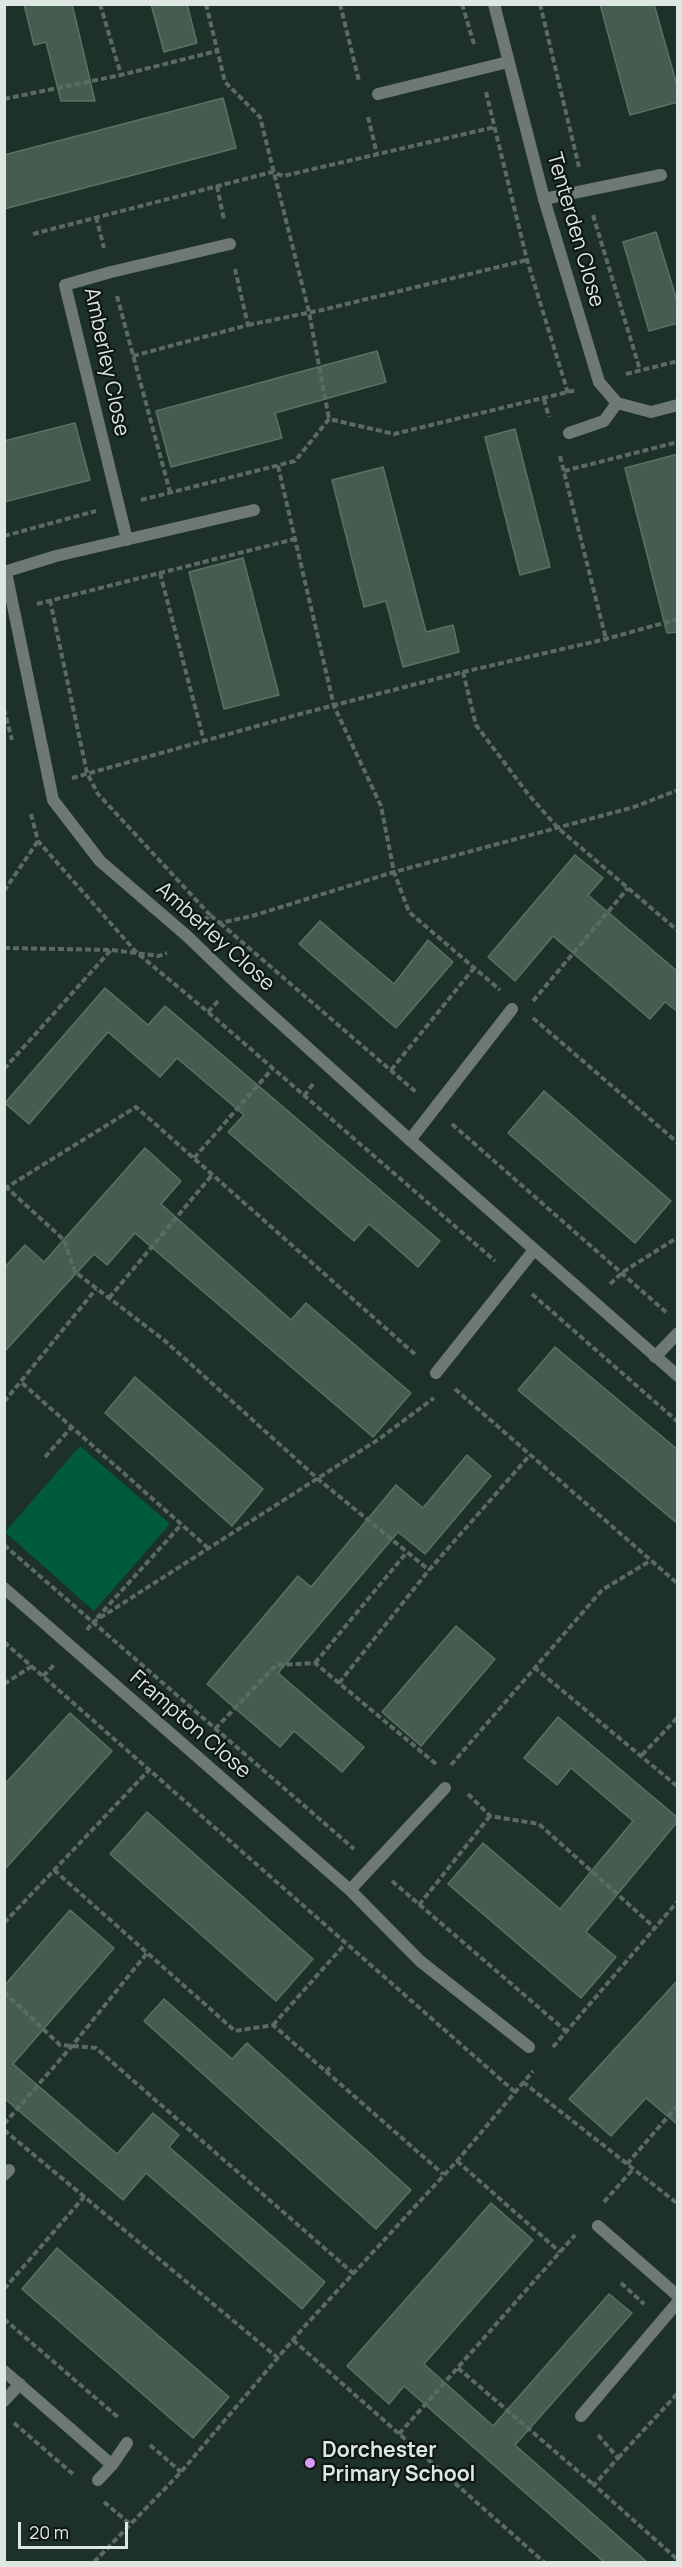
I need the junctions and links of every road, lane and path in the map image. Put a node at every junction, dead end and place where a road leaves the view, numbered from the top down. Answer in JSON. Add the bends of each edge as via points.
{"nodes":[{"id":1,"x":100,"y":4,"type":"edge"},
{"id":2,"x":206,"y":4,"type":"edge"},
{"id":3,"x":462,"y":4,"type":"edge"},
{"id":4,"x":494,"y":4,"type":"edge"},
{"id":5,"x":217,"y":51,"type":"junction"},
{"id":6,"x":507,"y":62,"type":"junction"},
{"id":7,"x":481,"y":69,"type":"junction"},
{"id":8,"x":121,"y":75,"type":"junction"},
{"id":9,"x":378,"y":94,"type":"dead end"},
{"id":10,"x":4,"y":99,"type":"edge"},
{"id":11,"x":495,"y":127,"type":"dead end"},
{"id":12,"x":272,"y":172,"type":"junction"},
{"id":13,"x":661,"y":176,"type":"dead end"},
{"id":14,"x":217,"y":186,"type":"junction"},
{"id":15,"x":544,"y":199,"type":"junction"},
{"id":16,"x":96,"y":217,"type":"junction"},
{"id":17,"x":33,"y":234,"type":"dead end"},
{"id":18,"x":230,"y":244,"type":"junction"},
{"id":19,"x":527,"y":260,"type":"junction"},
{"id":20,"x":111,"y":272,"type":"junction"},
{"id":21,"x":309,"y":312,"type":"junction"},
{"id":22,"x":248,"y":325,"type":"junction"},
{"id":23,"x":134,"y":356,"type":"junction"},
{"id":24,"x":678,"y":361,"type":"edge"},
{"id":25,"x":599,"y":382,"type":"junction"},
{"id":26,"x":568,"y":393,"type":"junction"},
{"id":27,"x":544,"y":399,"type":"junction"},
{"id":28,"x":617,"y":403,"type":"junction"},
{"id":29,"x":678,"y":405,"type":"edge"},
{"id":30,"x":329,"y":419,"type":"junction"},
{"id":31,"x":550,"y":420,"type":"dead end"},
{"id":32,"x":569,"y":433,"type":"dead end"},
{"id":33,"x":678,"y":442,"type":"edge"},
{"id":34,"x":559,"y":451,"type":"dead end"},
{"id":35,"x":278,"y":465,"type":"junction"},
{"id":36,"x":564,"y":471,"type":"junction"},
{"id":37,"x":170,"y":492,"type":"junction"},
{"id":38,"x":119,"y":506,"type":"junction"},
{"id":39,"x":254,"y":510,"type":"dead end"},
{"id":40,"x":4,"y":536,"type":"edge"},
{"id":41,"x":295,"y":539,"type":"junction"},
{"id":42,"x":127,"y":540,"type":"junction"},
{"id":43,"x":5,"y":572,"type":"edge"},
{"id":44,"x":159,"y":573,"type":"junction"},
{"id":45,"x":50,"y":600,"type":"junction"},
{"id":46,"x":15,"y":611,"type":"junction"},
{"id":47,"x":678,"y":619,"type":"edge"},
{"id":48,"x":606,"y":639,"type":"junction"},
{"id":49,"x":463,"y":672,"type":"junction"},
{"id":50,"x":334,"y":706,"type":"junction"},
{"id":51,"x":204,"y":741,"type":"junction"},
{"id":52,"x":87,"y":773,"type":"junction"},
{"id":53,"x":50,"y":784,"type":"junction"},
{"id":54,"x":678,"y":790,"type":"edge"},
{"id":55,"x":558,"y":828,"type":"junction"},
{"id":56,"x":38,"y":841,"type":"dead end"},
{"id":57,"x":394,"y":872,"type":"junction"},
{"id":58,"x":628,"y":888,"type":"junction"},
{"id":59,"x":4,"y":891,"type":"edge"},
{"id":60,"x":210,"y":915,"type":"junction"},
{"id":61,"x":678,"y":931,"type":"edge"},
{"id":62,"x":187,"y":936,"type":"junction"},
{"id":63,"x":4,"y":948,"type":"edge"},
{"id":64,"x":112,"y":950,"type":"junction"},
{"id":65,"x":136,"y":952,"type":"junction"},
{"id":66,"x":474,"y":968,"type":"junction"},
{"id":67,"x":532,"y":1002,"type":"dead end"},
{"id":68,"x":515,"y":1005,"type":"junction"},
{"id":69,"x":273,"y":1068,"type":"junction"},
{"id":70,"x":4,"y":1069,"type":"edge"},
{"id":71,"x":391,"y":1070,"type":"dead end"},
{"id":72,"x":410,"y":1140,"type":"junction"},
{"id":73,"x":678,"y":1143,"type":"edge"},
{"id":74,"x":194,"y":1158,"type":"junction"},
{"id":75,"x":212,"y":1175,"type":"junction"},
{"id":76,"x":5,"y":1187,"type":"edge"},
{"id":77,"x":678,"y":1237,"type":"edge"},
{"id":78,"x":534,"y":1250,"type":"junction"},
{"id":79,"x":513,"y":1277,"type":"junction"},
{"id":80,"x":96,"y":1289,"type":"junction"},
{"id":81,"x":109,"y":1298,"type":"junction"},
{"id":82,"x":592,"y":1301,"type":"junction"},
{"id":83,"x":678,"y":1333,"type":"edge"},
{"id":84,"x":655,"y":1357,"type":"junction"},
{"id":85,"x":436,"y":1372,"type":"junction"},
{"id":86,"x":678,"y":1376,"type":"edge"},
{"id":87,"x":22,"y":1383,"type":"junction"},
{"id":88,"x":450,"y":1385,"type":"junction"},
{"id":89,"x":4,"y":1402,"type":"edge"},
{"id":90,"x":678,"y":1422,"type":"edge"},
{"id":91,"x":71,"y":1428,"type":"junction"},
{"id":92,"x":530,"y":1455,"type":"junction"},
{"id":93,"x":45,"y":1457,"type":"dead end"},
{"id":94,"x":318,"y":1479,"type":"junction"},
{"id":95,"x":181,"y":1525,"type":"junction"},
{"id":96,"x":4,"y":1545,"type":"edge"},
{"id":97,"x":208,"y":1548,"type":"junction"},
{"id":98,"x":407,"y":1552,"type":"junction"},
{"id":99,"x":650,"y":1561,"type":"junction"},
{"id":100,"x":429,"y":1570,"type":"junction"},
{"id":101,"x":678,"y":1584,"type":"edge"},
{"id":102,"x":4,"y":1588,"type":"edge"},
{"id":103,"x":93,"y":1623,"type":"junction"},
{"id":104,"x":4,"y":1642,"type":"edge"},
{"id":105,"x":71,"y":1647,"type":"junction"},
{"id":106,"x":315,"y":1663,"type":"dead end"},
{"id":107,"x":32,"y":1666,"type":"junction"},
{"id":108,"x":534,"y":1667,"type":"junction"},
{"id":109,"x":339,"y":1683,"type":"dead end"},
{"id":110,"x":4,"y":1684,"type":"edge"},
{"id":111,"x":678,"y":1717,"type":"edge"},
{"id":112,"x":642,"y":1755,"type":"junction"},
{"id":113,"x":149,"y":1770,"type":"junction"},
{"id":114,"x":445,"y":1772,"type":"dead end"},
{"id":115,"x":678,"y":1787,"type":"edge"},
{"id":116,"x":445,"y":1788,"type":"dead end"},
{"id":117,"x":490,"y":1816,"type":"dead end"},
{"id":118,"x":373,"y":1865,"type":"junction"},
{"id":119,"x":54,"y":1870,"type":"junction"},
{"id":120,"x":350,"y":1890,"type":"junction"},
{"id":121,"x":678,"y":1901,"type":"edge"},
{"id":122,"x":419,"y":1905,"type":"junction"},
{"id":123,"x":4,"y":1923,"type":"edge"},
{"id":124,"x":345,"y":1944,"type":"junction"},
{"id":125,"x":147,"y":1953,"type":"junction"},
{"id":126,"x":4,"y":1992,"type":"edge"},
{"id":127,"x":273,"y":2025,"type":"junction"},
{"id":128,"x":566,"y":2031,"type":"junction"},
{"id":129,"x":72,"y":2046,"type":"junction"},
{"id":130,"x":530,"y":2047,"type":"dead end"},
{"id":131,"x":549,"y":2052,"type":"dead end"},
{"id":132,"x":332,"y":2065,"type":"dead end"},
{"id":133,"x":536,"y":2067,"type":"dead end"},
{"id":134,"x":326,"y":2072,"type":"junction"},
{"id":135,"x":523,"y":2082,"type":"junction"},
{"id":136,"x":515,"y":2092,"type":"junction"},
{"id":137,"x":678,"y":2105,"type":"edge"},
{"id":138,"x":4,"y":2124,"type":"edge"},
{"id":139,"x":4,"y":2130,"type":"edge"},
{"id":140,"x":457,"y":2161,"type":"junction"},
{"id":141,"x":627,"y":2164,"type":"junction"},
{"id":142,"x":633,"y":2169,"type":"junction"},
{"id":143,"x":443,"y":2174,"type":"junction"},
{"id":144,"x":84,"y":2197,"type":"junction"},
{"id":145,"x":603,"y":2203,"type":"dead end"},
{"id":146,"x":678,"y":2204,"type":"edge"},
{"id":147,"x":598,"y":2226,"type":"dead end"},
{"id":148,"x":580,"y":2229,"type":"dead end"},
{"id":149,"x":560,"y":2252,"type":"junction"},
{"id":150,"x":354,"y":2274,"type":"junction"},
{"id":151,"x":4,"y":2289,"type":"edge"},
{"id":152,"x":678,"y":2296,"type":"edge"},
{"id":153,"x":678,"y":2302,"type":"edge"},
{"id":154,"x":4,"y":2319,"type":"edge"},
{"id":155,"x":293,"y":2340,"type":"junction"},
{"id":156,"x":278,"y":2358,"type":"junction"},
{"id":157,"x":458,"y":2368,"type":"junction"},
{"id":158,"x":4,"y":2371,"type":"edge"},
{"id":159,"x":20,"y":2384,"type":"junction"},
{"id":160,"x":678,"y":2393,"type":"edge"},
{"id":161,"x":4,"y":2401,"type":"edge"},
{"id":162,"x":582,"y":2416,"type":"joint"},
{"id":163,"x":14,"y":2422,"type":"dead end"},
{"id":164,"x":128,"y":2426,"type":"dead end"},
{"id":165,"x":399,"y":2434,"type":"junction"},
{"id":166,"x":146,"y":2441,"type":"dead end"},
{"id":167,"x":127,"y":2443,"type":"dead end"},
{"id":168,"x":618,"y":2458,"type":"junction"},
{"id":169,"x":112,"y":2465,"type":"junction"},
{"id":170,"x":181,"y":2472,"type":"junction"},
{"id":171,"x":76,"y":2477,"type":"dead end"},
{"id":172,"x":98,"y":2480,"type":"dead end"},
{"id":173,"x":594,"y":2485,"type":"junction"},
{"id":174,"x":103,"y":2501,"type":"dead end"},
{"id":175,"x":130,"y":2524,"type":"junction"},
{"id":176,"x":678,"y":2560,"type":"edge"},
{"id":177,"x":94,"y":2562,"type":"edge"},
{"id":178,"x":544,"y":2562,"type":"edge"}],
"edges":[{"from":1,"to":8,"type":"path"},
{"from":2,"to":5,"type":"path"},
{"from":3,"to":7,"type":"path"},
{"from":4,"to":6,"type":"street","name":"Tenterden Close"},
{"from":5,"to":8,"type":"path"},
{"from":5,"to":12,"type":"path","via":[[225,82],[260,117]]},
{"from":6,"to":7,"type":"street"},
{"from":6,"to":15,"type":"street","name":"Tenterden Close"},
{"from":7,"to":9,"type":"street"},
{"from":7,"to":19,"type":"path"},
{"from":8,"to":10,"type":"path"},
{"from":11,"to":12,"type":"path","via":[[283,176]]},
{"from":12,"to":14,"type":"path"},
{"from":12,"to":21,"type":"path"},
{"from":13,"to":15,"type":"street"},
{"from":14,"to":16,"type":"path"},
{"from":14,"to":18,"type":"path"},
{"from":15,"to":25,"type":"street","name":"Tenterden Close"},
{"from":16,"to":17,"type":"path"},
{"from":16,"to":20,"type":"path"},
{"from":18,"to":20,"type":"street","name":"Amberley Close"},
{"from":18,"to":22,"type":"path"},
{"from":19,"to":21,"type":"path"},
{"from":19,"to":26,"type":"path"},
{"from":20,"to":23,"type":"path"},
{"from":20,"to":38,"type":"street","name":"Amberley Close","via":[[65,285]]},
{"from":21,"to":22,"type":"path"},
{"from":21,"to":30,"type":"path"},
{"from":22,"to":23,"type":"path"},
{"from":23,"to":37,"type":"path"},
{"from":24,"to":25,"type":"path"},
{"from":25,"to":26,"type":"path"},
{"from":25,"to":28,"type":"street","name":"Tenterden Close"},
{"from":26,"to":27,"type":"path"},
{"from":27,"to":30,"type":"path","via":[[394,434]]},
{"from":27,"to":31,"type":"path"},
{"from":28,"to":29,"type":"street","via":[[651,412]]},
{"from":28,"to":32,"type":"street","via":[[604,422]]},
{"from":30,"to":35,"type":"path","via":[[295,461]]},
{"from":33,"to":36,"type":"path"},
{"from":34,"to":36,"type":"path"},
{"from":35,"to":37,"type":"path"},
{"from":35,"to":41,"type":"path"},
{"from":36,"to":48,"type":"path"},
{"from":37,"to":38,"type":"path"},
{"from":38,"to":40,"type":"path"},
{"from":38,"to":42,"type":"street","name":"Amberley Close"},
{"from":39,"to":42,"type":"street","name":"Amberley Close"},
{"from":41,"to":44,"type":"path"},
{"from":41,"to":50,"type":"path"},
{"from":42,"to":43,"type":"street","name":"Amberley Close"},
{"from":43,"to":46,"type":"street","name":"Amberley Close"},
{"from":44,"to":45,"type":"path"},
{"from":44,"to":51,"type":"path"},
{"from":45,"to":46,"type":"path"},
{"from":45,"to":52,"type":"path"},
{"from":46,"to":53,"type":"street","name":"Amberley Close"},
{"from":47,"to":48,"type":"path"},
{"from":48,"to":49,"type":"path"},
{"from":49,"to":50,"type":"path"},
{"from":49,"to":55,"type":"path","via":[[477,725]]},
{"from":50,"to":51,"type":"path"},
{"from":50,"to":57,"type":"path","via":[[381,806]]},
{"from":51,"to":52,"type":"path"},
{"from":52,"to":53,"type":"path"},
{"from":52,"to":60,"type":"path","via":[[98,794]]},
{"from":53,"to":62,"type":"street","name":"Amberley Close","via":[[53,800],[100,861]]},
{"from":54,"to":55,"type":"path"},
{"from":55,"to":57,"type":"path"},
{"from":55,"to":58,"type":"path"},
{"from":56,"to":59,"type":"path"},
{"from":57,"to":60,"type":"path","via":[[252,916],[220,923]]},
{"from":57,"to":66,"type":"path","via":[[409,912]]},
{"from":58,"to":61,"type":"path"},
{"from":58,"to":67,"type":"path"},
{"from":60,"to":62,"type":"path"},
{"from":62,"to":65,"type":"path","via":[[175,950],[159,956]]},
{"from":62,"to":72,"type":"street","name":"Amberley Close"},
{"from":63,"to":64,"type":"path"},
{"from":64,"to":65,"type":"path"},
{"from":64,"to":70,"type":"path"},
{"from":65,"to":69,"type":"path"},
{"from":66,"to":68,"type":"path"},
{"from":66,"to":71,"type":"path"},
{"from":68,"to":72,"type":"street"},
{"from":68,"to":73,"type":"path"},
{"from":69,"to":74,"type":"path"},
{"from":69,"to":79,"type":"path"},
{"from":72,"to":78,"type":"street","name":"Amberley Close"},
{"from":74,"to":75,"type":"path"},
{"from":74,"to":76,"type":"path","via":[[136,1107]]},
{"from":75,"to":81,"type":"path"},
{"from":75,"to":85,"type":"path"},
{"from":76,"to":80,"type":"path","via":[[64,1240],[75,1272]]},
{"from":77,"to":82,"type":"path","via":[[623,1272]]},
{"from":78,"to":79,"type":"street"},
{"from":78,"to":82,"type":"street","name":"Amberley Close"},
{"from":79,"to":85,"type":"street"},
{"from":79,"to":90,"type":"path"},
{"from":80,"to":81,"type":"path"},
{"from":80,"to":87,"type":"path"},
{"from":81,"to":94,"type":"path","via":[[164,1340]]},
{"from":82,"to":84,"type":"street","name":"Amberley Close"},
{"from":83,"to":84,"type":"street"},
{"from":84,"to":86,"type":"street","name":"Amberley Close"},
{"from":85,"to":88,"type":"path"},
{"from":87,"to":89,"type":"path"},
{"from":87,"to":91,"type":"path"},
{"from":88,"to":92,"type":"path"},
{"from":88,"to":94,"type":"path"},
{"from":91,"to":93,"type":"path"},
{"from":91,"to":95,"type":"path"},
{"from":92,"to":99,"type":"path"},
{"from":92,"to":100,"type":"path"},
{"from":94,"to":97,"type":"path"},
{"from":94,"to":98,"type":"path"},
{"from":95,"to":97,"type":"path"},
{"from":95,"to":103,"type":"path"},
{"from":96,"to":103,"type":"path"},
{"from":97,"to":103,"type":"path"},
{"from":98,"to":100,"type":"path"},
{"from":98,"to":106,"type":"path"},
{"from":99,"to":101,"type":"path"},
{"from":99,"to":108,"type":"path","via":[[602,1590]]},
{"from":100,"to":109,"type":"path"},
{"from":102,"to":105,"type":"street","name":"Frampton Close"},
{"from":103,"to":105,"type":"path"},
{"from":103,"to":118,"type":"path"},
{"from":104,"to":107,"type":"path"},
{"from":105,"to":120,"type":"street","name":"Frampton Close"},
{"from":107,"to":110,"type":"path"},
{"from":107,"to":113,"type":"path"},
{"from":108,"to":112,"type":"path"},
{"from":108,"to":114,"type":"path"},
{"from":111,"to":112,"type":"path"},
{"from":112,"to":115,"type":"path"},
{"from":113,"to":119,"type":"path"},
{"from":113,"to":124,"type":"path"},
{"from":116,"to":118,"type":"street"},
{"from":117,"to":122,"type":"path"},
{"from":118,"to":120,"type":"street"},
{"from":118,"to":122,"type":"path"},
{"from":119,"to":123,"type":"path"},
{"from":119,"to":125,"type":"path"},
{"from":120,"to":130,"type":"street","name":"Frampton Close","via":[[420,1961]]},
{"from":121,"to":128,"type":"path"},
{"from":122,"to":128,"type":"path"},
{"from":124,"to":127,"type":"path"},
{"from":124,"to":136,"type":"path"},
{"from":125,"to":127,"type":"path","via":[[234,2031]]},
{"from":125,"to":129,"type":"path"},
{"from":126,"to":129,"type":"path","via":[[60,2045]]},
{"from":127,"to":134,"type":"path"},
{"from":128,"to":131,"type":"path"},
{"from":129,"to":138,"type":"path"},
{"from":129,"to":150,"type":"path","via":[[96,2048]]},
{"from":132,"to":134,"type":"path"},
{"from":133,"to":135,"type":"path"},
{"from":134,"to":143,"type":"path"},
{"from":135,"to":136,"type":"path"},
{"from":135,"to":141,"type":"path"},
{"from":136,"to":140,"type":"path"},
{"from":137,"to":141,"type":"path"},
{"from":139,"to":144,"type":"path"},
{"from":140,"to":143,"type":"path"},
{"from":140,"to":149,"type":"path"},
{"from":141,"to":142,"type":"path"},
{"from":142,"to":145,"type":"path"},
{"from":142,"to":146,"type":"path"},
{"from":143,"to":150,"type":"path"},
{"from":144,"to":151,"type":"path"},
{"from":144,"to":156,"type":"path"},
{"from":147,"to":152,"type":"street"},
{"from":148,"to":149,"type":"path"},
{"from":149,"to":157,"type":"path"},
{"from":150,"to":155,"type":"path"},
{"from":153,"to":162,"type":"street"},
{"from":154,"to":164,"type":"path"},
{"from":155,"to":156,"type":"path"},
{"from":155,"to":165,"type":"path"},
{"from":156,"to":170,"type":"path"},
{"from":157,"to":165,"type":"path"},
{"from":157,"to":173,"type":"path"},
{"from":158,"to":159,"type":"street"},
{"from":159,"to":161,"type":"street"},
{"from":159,"to":169,"type":"street"},
{"from":160,"to":168,"type":"path"},
{"from":162,"to":168,"type":"path"},
{"from":163,"to":171,"type":"path"},
{"from":165,"to":178,"type":"path"},
{"from":166,"to":170,"type":"path"},
{"from":167,"to":169,"type":"street"},
{"from":168,"to":173,"type":"path"},
{"from":169,"to":172,"type":"street"},
{"from":170,"to":175,"type":"path"},
{"from":173,"to":176,"type":"path"},
{"from":174,"to":175,"type":"path"},
{"from":175,"to":177,"type":"path"}]}
